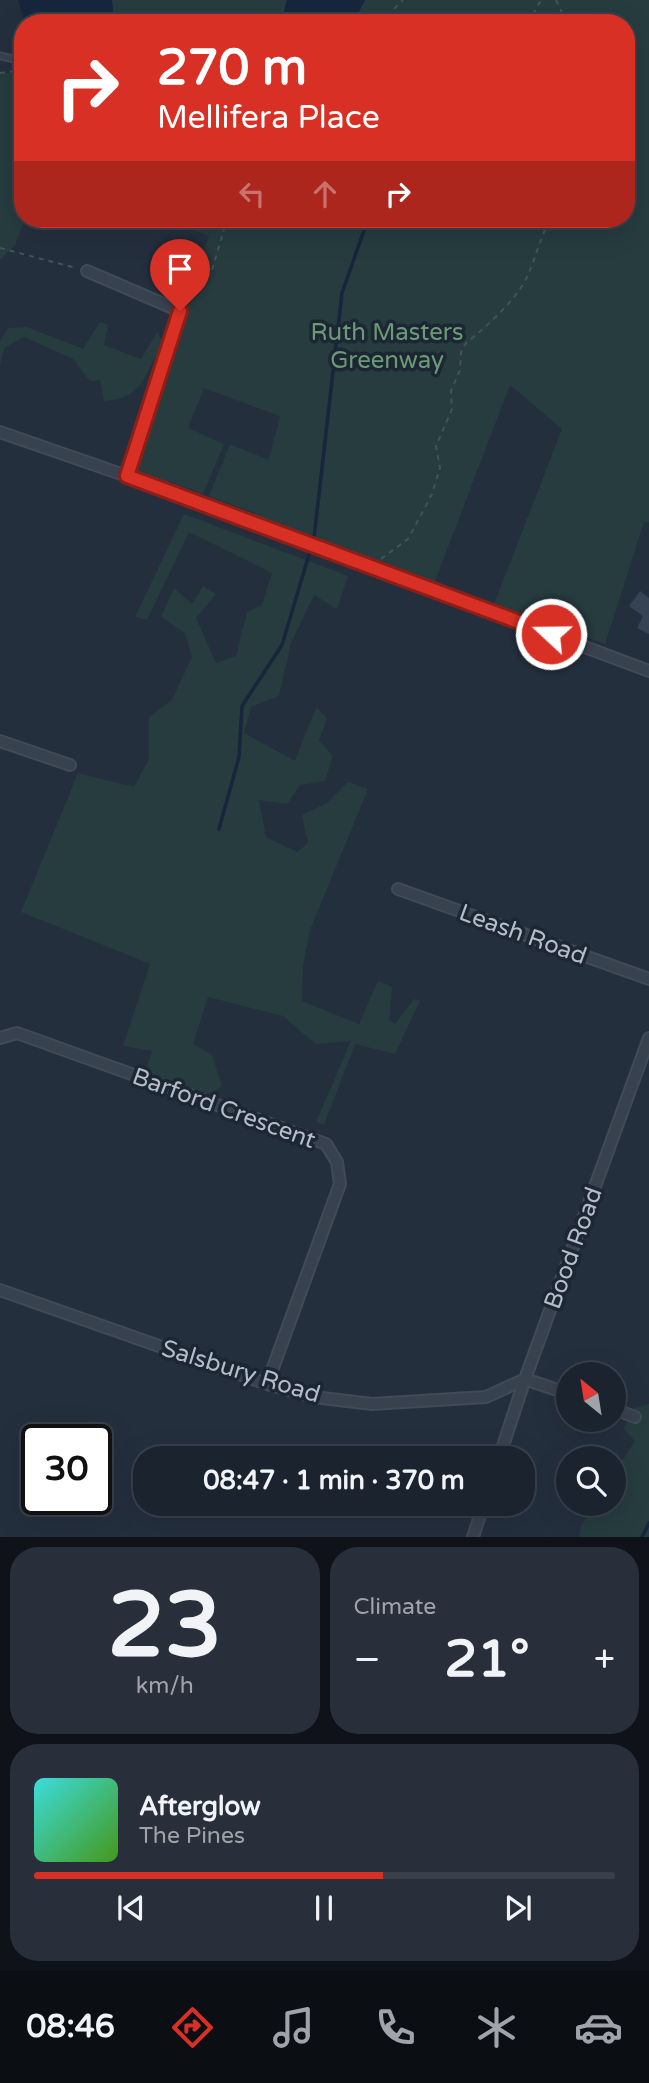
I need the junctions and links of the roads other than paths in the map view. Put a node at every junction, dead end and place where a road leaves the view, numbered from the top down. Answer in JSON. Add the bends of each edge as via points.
{"nodes":[{"id":1,"x":87,"y":271,"type":"road end"},
{"id":2,"x":0,"y":432,"type":"edge"},
{"id":3,"x":127,"y":476,"type":"junction"},
{"id":4,"x":649,"y":671,"type":"edge"},
{"id":5,"x":0,"y":741,"type":"edge"},
{"id":6,"x":70,"y":765,"type":"dead end"},
{"id":7,"x":398,"y":890,"type":"dead end"},
{"id":8,"x":649,"y":979,"type":"edge"},
{"id":9,"x":0,"y":1038,"type":"edge"},
{"id":10,"x":649,"y":1040,"type":"edge"},
{"id":11,"x":0,"y":1290,"type":"edge"},
{"id":12,"x":525,"y":1379,"type":"junction"},
{"id":13,"x":267,"y":1384,"type":"junction"},
{"id":14,"x":556,"y":1390,"type":"edge"},
{"id":15,"x":626,"y":1414,"type":"edge"},
{"id":16,"x":635,"y":1417,"type":"dead end"},
{"id":17,"x":503,"y":1446,"type":"edge"},
{"id":18,"x":480,"y":1516,"type":"edge"},
{"id":19,"x":473,"y":1537,"type":"edge"}],
"edges":[{"from":1,"to":3,"type":"street","via":[[180,311]]},
{"from":2,"to":3,"type":"street"},
{"from":3,"to":4,"type":"street"},
{"from":5,"to":6,"type":"street"},
{"from":7,"to":8,"type":"street","name":"Leash Road"},
{"from":9,"to":13,"type":"street","name":"Barford Crescent","via":[[17,1033],[326,1144],[337,1162],[340,1184]]},
{"from":10,"to":12,"type":"street","name":"Bood Road"},
{"from":11,"to":13,"type":"street","name":"Salsbury Road"},
{"from":12,"to":13,"type":"street","name":"Salsbury Road","via":[[486,1397],[372,1404],[314,1397]]},
{"from":12,"to":14,"type":"street"},
{"from":12,"to":17,"type":"street","name":"Bood Road"},
{"from":15,"to":16,"type":"street"},
{"from":18,"to":19,"type":"street"}]}
